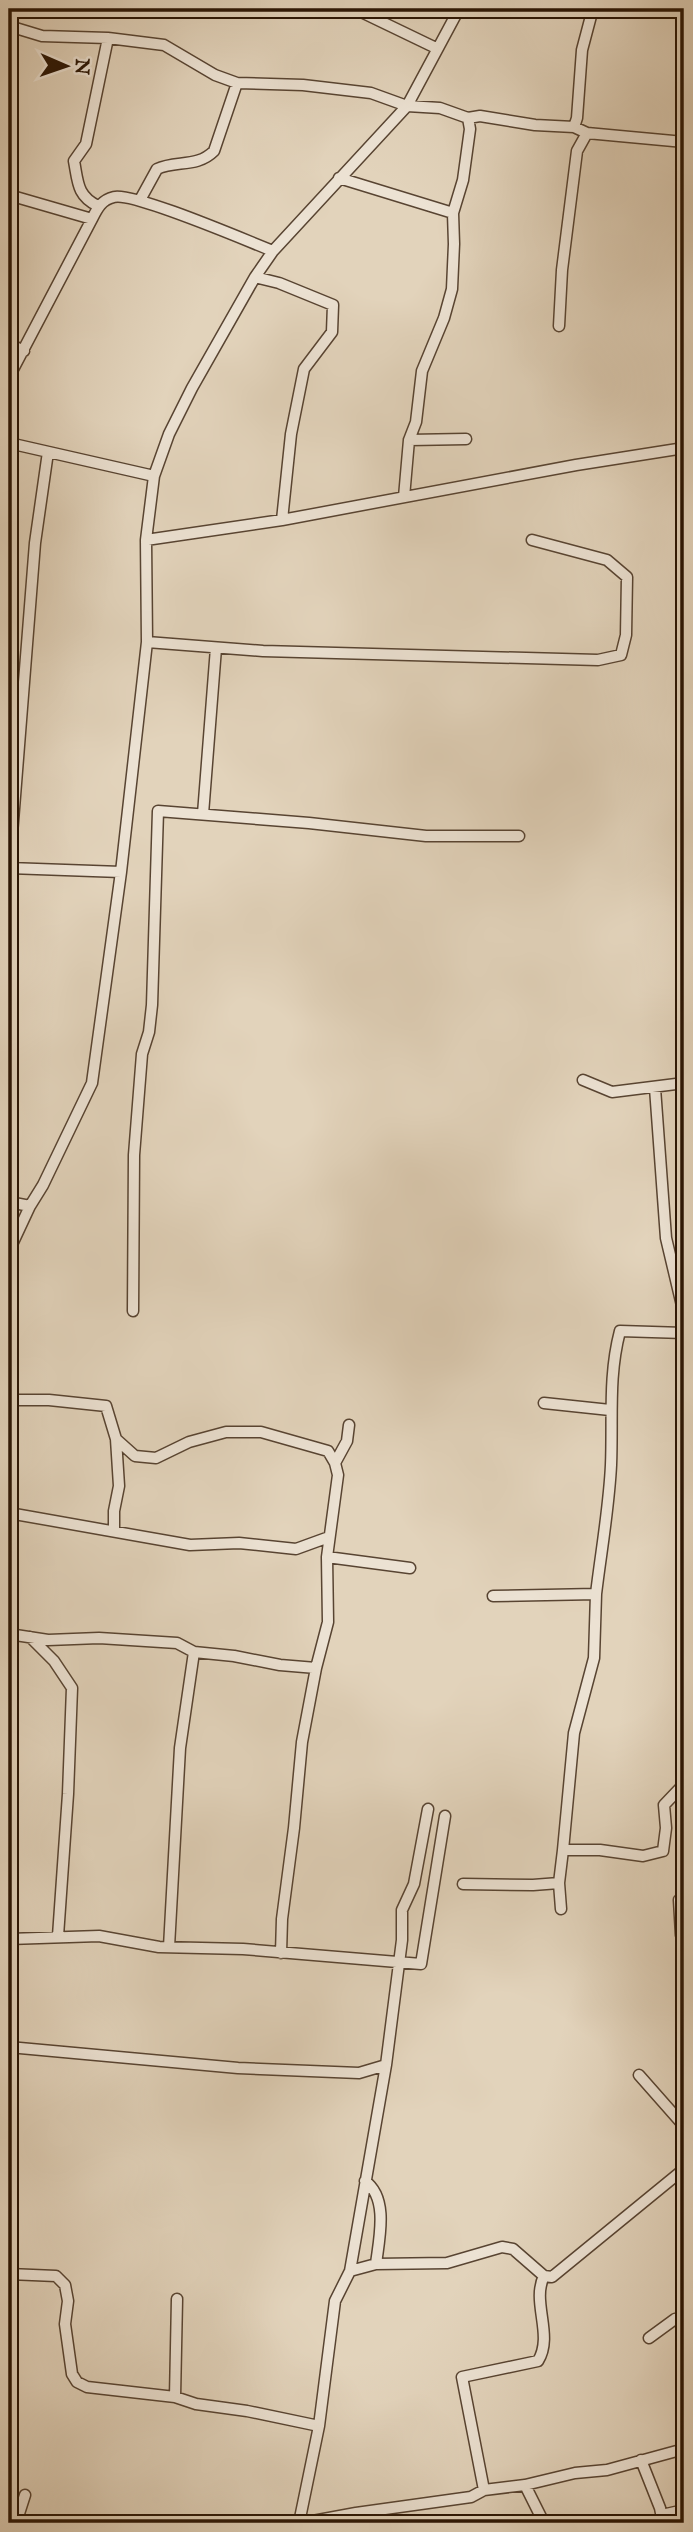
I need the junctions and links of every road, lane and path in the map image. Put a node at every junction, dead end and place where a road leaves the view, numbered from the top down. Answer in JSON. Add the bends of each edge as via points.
{"nodes":[{"id":1,"x":355,"y":9,"type":"edge"},
{"id":2,"x":459,"y":9,"type":"edge"},
{"id":3,"x":591,"y":16,"type":"dead end"},
{"id":4,"x":9,"y":26,"type":"edge"},
{"id":5,"x":108,"y":38,"type":"junction"},
{"id":6,"x":436,"y":48,"type":"junction"},
{"id":7,"x":237,"y":83,"type":"junction"},
{"id":8,"x":407,"y":106,"type":"junction"},
{"id":9,"x":468,"y":118,"type":"junction"},
{"id":10,"x":574,"y":127,"type":"junction"},
{"id":11,"x":587,"y":134,"type":"junction"},
{"id":12,"x":684,"y":142,"type":"edge"},
{"id":13,"x":339,"y":177,"type":"junction"},
{"id":14,"x":9,"y":195,"type":"edge"},
{"id":15,"x":140,"y":200,"type":"junction"},
{"id":16,"x":98,"y":205,"type":"junction"},
{"id":17,"x":453,"y":213,"type":"junction"},
{"id":18,"x":92,"y":219,"type":"junction"},
{"id":19,"x":273,"y":251,"type":"junction"},
{"id":20,"x":255,"y":277,"type":"junction"},
{"id":21,"x":559,"y":326,"type":"dead end"},
{"id":22,"x":9,"y":344,"type":"edge"},
{"id":23,"x":24,"y":351,"type":"junction"},
{"id":24,"x":9,"y":377,"type":"edge"},
{"id":25,"x":466,"y":439,"type":"dead end"},
{"id":26,"x":409,"y":440,"type":"junction"},
{"id":27,"x":9,"y":443,"type":"edge"},
{"id":28,"x":684,"y":448,"type":"edge"},
{"id":29,"x":48,"y":452,"type":"junction"},
{"id":30,"x":154,"y":476,"type":"junction"},
{"id":31,"x":404,"y":497,"type":"junction"},
{"id":32,"x":282,"y":520,"type":"junction"},
{"id":33,"x":146,"y":540,"type":"junction"},
{"id":34,"x":533,"y":540,"type":"dead end"},
{"id":35,"x":148,"y":642,"type":"junction"},
{"id":36,"x":216,"y":648,"type":"junction"},
{"id":37,"x":203,"y":814,"type":"junction"},
{"id":38,"x":519,"y":836,"type":"dead end"},
{"id":39,"x":9,"y":869,"type":"edge"},
{"id":40,"x":121,"y":872,"type":"junction"},
{"id":41,"x":583,"y":1080,"type":"dead end"},
{"id":42,"x":684,"y":1083,"type":"edge"},
{"id":43,"x":655,"y":1088,"type":"junction"},
{"id":44,"x":9,"y":1202,"type":"edge"},
{"id":45,"x":30,"y":1206,"type":"junction"},
{"id":46,"x":9,"y":1251,"type":"edge"},
{"id":47,"x":133,"y":1311,"type":"dead end"},
{"id":48,"x":684,"y":1314,"type":"edge"},
{"id":49,"x":684,"y":1333,"type":"edge"},
{"id":50,"x":9,"y":1400,"type":"edge"},
{"id":51,"x":544,"y":1403,"type":"dead end"},
{"id":52,"x":610,"y":1410,"type":"junction"},
{"id":53,"x":349,"y":1425,"type":"dead end"},
{"id":54,"x":116,"y":1439,"type":"junction"},
{"id":55,"x":335,"y":1463,"type":"junction"},
{"id":56,"x":9,"y":1513,"type":"edge"},
{"id":57,"x":114,"y":1530,"type":"junction"},
{"id":58,"x":329,"y":1537,"type":"junction"},
{"id":59,"x":327,"y":1557,"type":"junction"},
{"id":60,"x":410,"y":1568,"type":"dead end"},
{"id":61,"x":596,"y":1594,"type":"junction"},
{"id":62,"x":493,"y":1596,"type":"dead end"},
{"id":63,"x":9,"y":1634,"type":"edge"},
{"id":64,"x":30,"y":1637,"type":"junction"},
{"id":65,"x":194,"y":1652,"type":"junction"},
{"id":66,"x":316,"y":1668,"type":"junction"},
{"id":67,"x":684,"y":1784,"type":"edge"},
{"id":68,"x":428,"y":1810,"type":"dead end"},
{"id":69,"x":446,"y":1816,"type":"dead end"},
{"id":70,"x":564,"y":1850,"type":"junction"},
{"id":71,"x":559,"y":1883,"type":"junction"},
{"id":72,"x":463,"y":1884,"type":"dead end"},
{"id":73,"x":684,"y":1899,"type":"edge"},
{"id":74,"x":561,"y":1909,"type":"dead end"},
{"id":75,"x":58,"y":1936,"type":"junction"},
{"id":76,"x":9,"y":1939,"type":"edge"},
{"id":77,"x":684,"y":1942,"type":"edge"},
{"id":78,"x":169,"y":1947,"type":"junction"},
{"id":79,"x":281,"y":1953,"type":"junction"},
{"id":80,"x":400,"y":1963,"type":"junction"},
{"id":81,"x":9,"y":2048,"type":"edge"},
{"id":82,"x":386,"y":2065,"type":"junction"},
{"id":83,"x":639,"y":2075,"type":"dead end"},
{"id":84,"x":684,"y":2126,"type":"edge"},
{"id":85,"x":684,"y":2169,"type":"edge"},
{"id":86,"x":365,"y":2181,"type":"junction"},
{"id":87,"x":376,"y":2264,"type":"junction"},
{"id":88,"x":350,"y":2271,"type":"junction"},
{"id":89,"x":9,"y":2274,"type":"edge"},
{"id":90,"x":544,"y":2276,"type":"junction"},
{"id":91,"x":177,"y":2299,"type":"dead end"},
{"id":92,"x":684,"y":2317,"type":"edge"},
{"id":93,"x":649,"y":2337,"type":"dead end"},
{"id":94,"x":175,"y":2397,"type":"junction"},
{"id":95,"x":319,"y":2426,"type":"junction"},
{"id":96,"x":684,"y":2449,"type":"edge"},
{"id":97,"x":641,"y":2460,"type":"junction"},
{"id":98,"x":525,"y":2485,"type":"junction"},
{"id":99,"x":484,"y":2490,"type":"junction"},
{"id":100,"x":25,"y":2495,"type":"dead end"},
{"id":101,"x":684,"y":2510,"type":"edge"},
{"id":102,"x":662,"y":2519,"type":"edge"},
{"id":103,"x":16,"y":2523,"type":"edge"},
{"id":104,"x":270,"y":2523,"type":"edge"},
{"id":105,"x":283,"y":2523,"type":"edge"},
{"id":106,"x":301,"y":2523,"type":"edge"},
{"id":107,"x":544,"y":2523,"type":"edge"}],
"edges":[{"from":1,"to":6,"type":"street"},
{"from":2,"to":6,"type":"street"},
{"from":3,"to":10,"type":"street","via":[[582,50]]},
{"from":4,"to":5,"type":"street","via":[[42,36]]},
{"from":5,"to":7,"type":"street","via":[[164,46]]},
{"from":5,"to":16,"type":"street","via":[[86,144],[74,161],[80,191]]},
{"from":6,"to":8,"type":"street"},
{"from":7,"to":8,"type":"street","via":[[371,93]]},
{"from":7,"to":15,"type":"street","via":[[214,151],[196,162],[157,169]]},
{"from":8,"to":9,"type":"street","via":[[440,108]]},
{"from":8,"to":13,"type":"street"},
{"from":9,"to":10,"type":"street"},
{"from":9,"to":17,"type":"street","via":[[463,180]]},
{"from":10,"to":11,"type":"street"},
{"from":11,"to":12,"type":"street"},
{"from":11,"to":21,"type":"street","via":[[577,151]]},
{"from":13,"to":17,"type":"street"},
{"from":13,"to":19,"type":"street"},
{"from":14,"to":18,"type":"street"},
{"from":15,"to":16,"type":"street","via":[[115,197]]},
{"from":15,"to":19,"type":"street"},
{"from":16,"to":18,"type":"street"},
{"from":17,"to":26,"type":"street","via":[[452,289],[422,371],[416,422]]},
{"from":18,"to":23,"type":"street"},
{"from":19,"to":20,"type":"street"},
{"from":20,"to":30,"type":"street","via":[[169,434]]},
{"from":20,"to":32,"type":"street","via":[[333,305],[332,332],[304,369]]},
{"from":22,"to":23,"type":"street"},
{"from":23,"to":24,"type":"street"},
{"from":25,"to":26,"type":"street"},
{"from":26,"to":31,"type":"street"},
{"from":27,"to":29,"type":"street"},
{"from":28,"to":31,"type":"street"},
{"from":29,"to":30,"type":"street"},
{"from":29,"to":39,"type":"street","via":[[34,543]]},
{"from":30,"to":33,"type":"street"},
{"from":31,"to":32,"type":"street"},
{"from":32,"to":33,"type":"street"},
{"from":33,"to":35,"type":"street"},
{"from":34,"to":36,"type":"street","via":[[607,560],[627,577],[621,656],[598,660]]},
{"from":35,"to":36,"type":"street"},
{"from":35,"to":40,"type":"street"},
{"from":36,"to":37,"type":"street"},
{"from":37,"to":38,"type":"street","via":[[426,836]]},
{"from":37,"to":47,"type":"street","via":[[158,811],[152,1005],[142,1054],[134,1155]]},
{"from":39,"to":40,"type":"street"},
{"from":40,"to":45,"type":"street","via":[[92,1083]]},
{"from":41,"to":43,"type":"street","via":[[612,1092]]},
{"from":42,"to":43,"type":"street"},
{"from":43,"to":48,"type":"street","via":[[666,1238]]},
{"from":44,"to":45,"type":"street"},
{"from":45,"to":46,"type":"street"},
{"from":49,"to":52,"type":"street","via":[[620,1331]]},
{"from":50,"to":54,"type":"street","via":[[106,1406]]},
{"from":51,"to":52,"type":"street"},
{"from":52,"to":61,"type":"street","via":[[611,1465]]},
{"from":53,"to":55,"type":"street","via":[[347,1441]]},
{"from":54,"to":55,"type":"street","via":[[135,1456],[156,1458],[189,1442],[226,1432],[261,1432],[328,1451]]},
{"from":54,"to":57,"type":"street","via":[[119,1486]]},
{"from":55,"to":58,"type":"street","via":[[338,1475]]},
{"from":56,"to":57,"type":"street"},
{"from":57,"to":58,"type":"street","via":[[190,1545],[239,1543],[296,1549]]},
{"from":58,"to":59,"type":"street"},
{"from":59,"to":60,"type":"street"},
{"from":59,"to":66,"type":"street","via":[[328,1622]]},
{"from":61,"to":62,"type":"street"},
{"from":61,"to":70,"type":"street","via":[[594,1658],[574,1733]]},
{"from":63,"to":64,"type":"street"},
{"from":64,"to":65,"type":"street","via":[[177,1643]]},
{"from":64,"to":75,"type":"street","via":[[72,1688]]},
{"from":65,"to":66,"type":"street"},
{"from":65,"to":78,"type":"street","via":[[180,1748]]},
{"from":66,"to":79,"type":"street","via":[[302,1742]]},
{"from":67,"to":70,"type":"street","via":[[664,1805],[663,1851],[643,1856]]},
{"from":68,"to":80,"type":"street","via":[[414,1884],[402,1910]]},
{"from":69,"to":80,"type":"street","via":[[421,1964]]},
{"from":70,"to":71,"type":"street"},
{"from":71,"to":72,"type":"street"},
{"from":71,"to":74,"type":"street"},
{"from":73,"to":77,"type":"street","via":[[679,1900]]},
{"from":75,"to":76,"type":"street"},
{"from":75,"to":78,"type":"street","via":[[99,1936]]},
{"from":78,"to":79,"type":"street"},
{"from":79,"to":80,"type":"street"},
{"from":80,"to":82,"type":"street"},
{"from":81,"to":82,"type":"street","via":[[238,2068],[359,2073]]},
{"from":82,"to":86,"type":"street"},
{"from":83,"to":84,"type":"street"},
{"from":85,"to":90,"type":"street","via":[[552,2277]]},
{"from":86,"to":87,"type":"street","via":[[375,2192],[380,2210]]},
{"from":86,"to":88,"type":"street"},
{"from":87,"to":88,"type":"street"},
{"from":87,"to":90,"type":"street","via":[[447,2263],[502,2247],[513,2249]]},
{"from":88,"to":95,"type":"street","via":[[335,2301]]},
{"from":89,"to":94,"type":"street","via":[[55,2276],[65,2285],[65,2324],[77,2382]]},
{"from":90,"to":99,"type":"street","via":[[538,2287],[544,2344],[538,2361],[462,2377]]},
{"from":91,"to":94,"type":"street"},
{"from":92,"to":93,"type":"street"},
{"from":94,"to":95,"type":"street"},
{"from":95,"to":106,"type":"street"},
{"from":96,"to":97,"type":"street"},
{"from":97,"to":98,"type":"street"},
{"from":97,"to":102,"type":"street"},
{"from":98,"to":99,"type":"street"},
{"from":98,"to":107,"type":"street"},
{"from":99,"to":106,"type":"street","via":[[471,2497]]},
{"from":100,"to":103,"type":"street"},
{"from":101,"to":102,"type":"street"},
{"from":104,"to":105,"type":"street"}]}
